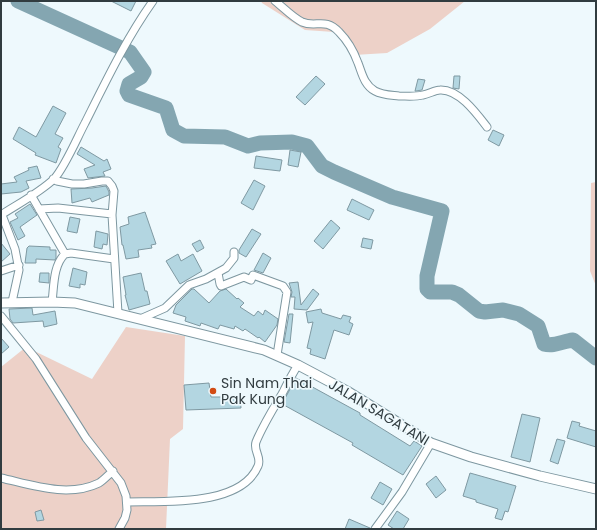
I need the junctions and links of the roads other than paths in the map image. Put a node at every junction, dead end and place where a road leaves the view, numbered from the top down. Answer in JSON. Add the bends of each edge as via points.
{"nodes":[{"id":1,"x":153,"y":1,"type":"edge"},
{"id":2,"x":276,"y":1,"type":"edge"},
{"id":3,"x":487,"y":126,"type":"dead end"},
{"id":4,"x":54,"y":179,"type":"junction"},
{"id":5,"x":31,"y":195,"type":"junction"},
{"id":6,"x":39,"y":209,"type":"junction"},
{"id":7,"x":112,"y":214,"type":"junction"},
{"id":8,"x":1,"y":215,"type":"edge"},
{"id":9,"x":234,"y":252,"type":"dead end"},
{"id":10,"x":65,"y":254,"type":"junction"},
{"id":11,"x":114,"y":259,"type":"junction"},
{"id":12,"x":19,"y":265,"type":"junction"},
{"id":13,"x":1,"y":271,"type":"edge"},
{"id":14,"x":218,"y":273,"type":"junction"},
{"id":15,"x":1,"y":302,"type":"edge"},
{"id":16,"x":12,"y":302,"type":"junction"},
{"id":17,"x":52,"y":302,"type":"junction"},
{"id":18,"x":118,"y":313,"type":"junction"},
{"id":19,"x":1,"y":316,"type":"edge"},
{"id":20,"x":140,"y":319,"type":"junction"},
{"id":21,"x":277,"y":355,"type":"junction"},
{"id":22,"x":298,"y":365,"type":"junction"},
{"id":23,"x":431,"y":443,"type":"junction"},
{"id":24,"x":113,"y":471,"type":"junction"},
{"id":25,"x":1,"y":478,"type":"edge"},
{"id":26,"x":596,"y":489,"type":"edge"},
{"id":27,"x":127,"y":502,"type":"junction"},
{"id":28,"x":119,"y":529,"type":"edge"},
{"id":29,"x":375,"y":529,"type":"edge"}],
"edges":[{"from":1,"to":4,"type":"street","via":[[124,46]]},
{"from":2,"to":3,"type":"street","via":[[303,22],[326,24],[339,31],[348,42],[362,76],[372,90],[384,95],[410,96],[445,90],[467,103]]},
{"from":4,"to":5,"type":"street"},
{"from":4,"to":7,"type":"street","via":[[57,182],[72,184],[108,181],[114,191]]},
{"from":5,"to":6,"type":"street"},
{"from":5,"to":8,"type":"street"},
{"from":6,"to":7,"type":"street","via":[[58,208]]},
{"from":6,"to":10,"type":"street"},
{"from":7,"to":11,"type":"street"},
{"from":8,"to":12,"type":"street","via":[[13,242]]},
{"from":9,"to":14,"type":"street","via":[[232,262]]},
{"from":10,"to":11,"type":"street"},
{"from":10,"to":17,"type":"street","via":[[59,262]]},
{"from":11,"to":18,"type":"street"},
{"from":12,"to":13,"type":"street"},
{"from":12,"to":16,"type":"street","via":[[19,276]]},
{"from":14,"to":20,"type":"street","via":[[189,285],[164,308]]},
{"from":14,"to":21,"type":"street","via":[[221,286],[244,277],[251,280],[253,275],[286,289]]},
{"from":15,"to":16,"type":"street","name":"JALAN SAGATANI"},
{"from":16,"to":17,"type":"street","name":"JALAN SAGATANI"},
{"from":17,"to":18,"type":"street","name":"JALAN SAGATANI","via":[[74,303]]},
{"from":18,"to":20,"type":"street","name":"JALAN SAGATANI"},
{"from":19,"to":24,"type":"street","via":[[36,359],[86,438]]},
{"from":20,"to":21,"type":"street","name":"JALAN SAGATANI"},
{"from":21,"to":22,"type":"street","name":"JALAN SAGATANI"},
{"from":22,"to":23,"type":"street","name":"JALAN SAGATANI","via":[[347,391]]},
{"from":22,"to":27,"type":"street","via":[[257,441],[255,450],[259,462],[245,483],[218,496]]},
{"from":23,"to":26,"type":"street","name":"JALAN SAGATANI","via":[[471,457]]},
{"from":23,"to":29,"type":"street","via":[[402,492]]},
{"from":24,"to":25,"type":"street","via":[[92,486],[63,490],[42,488]]},
{"from":24,"to":27,"type":"street","via":[[125,491]]},
{"from":27,"to":28,"type":"street","via":[[125,518]]}]}
